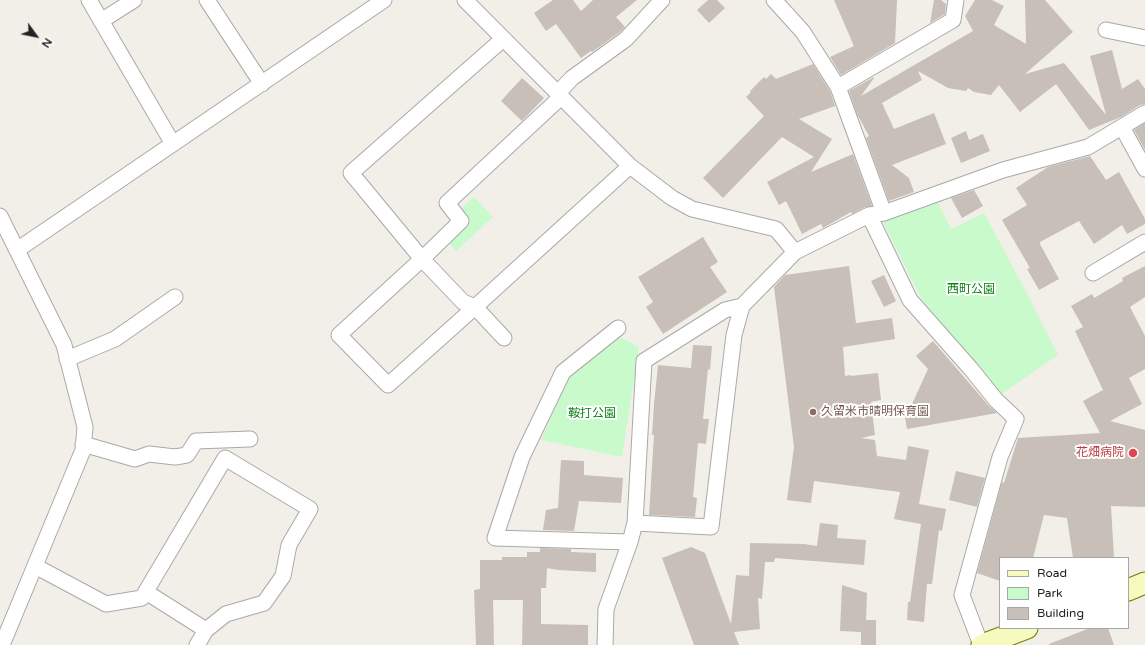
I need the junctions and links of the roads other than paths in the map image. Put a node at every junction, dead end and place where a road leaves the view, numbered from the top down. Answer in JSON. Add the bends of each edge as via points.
{"nodes":[{"id":1,"x":89,"y":0,"type":"edge"},
{"id":2,"x":134,"y":0,"type":"edge"},
{"id":3,"x":207,"y":0,"type":"edge"},
{"id":4,"x":384,"y":0,"type":"edge"},
{"id":5,"x":465,"y":0,"type":"edge"},
{"id":6,"x":662,"y":0,"type":"edge"},
{"id":7,"x":774,"y":0,"type":"edge"},
{"id":8,"x":956,"y":0,"type":"edge"},
{"id":9,"x":101,"y":21,"type":"junction"},
{"id":10,"x":1106,"y":30,"type":"dead end"},
{"id":11,"x":1145,"y":38,"type":"edge"},
{"id":12,"x":503,"y":39,"type":"junction"},
{"id":13,"x":262,"y":84,"type":"junction"},
{"id":14,"x":838,"y":87,"type":"junction"},
{"id":15,"x":559,"y":96,"type":"junction"},
{"id":16,"x":1145,"y":114,"type":"edge"},
{"id":17,"x":1122,"y":127,"type":"junction"},
{"id":18,"x":172,"y":144,"type":"junction"},
{"id":19,"x":630,"y":166,"type":"junction"},
{"id":20,"x":1145,"y":168,"type":"edge"},
{"id":21,"x":884,"y":213,"type":"junction"},
{"id":22,"x":868,"y":215,"type":"junction"},
{"id":23,"x":0,"y":216,"type":"edge"},
{"id":24,"x":1145,"y":242,"type":"edge"},
{"id":25,"x":17,"y":250,"type":"junction"},
{"id":26,"x":795,"y":252,"type":"junction"},
{"id":27,"x":422,"y":259,"type":"junction"},
{"id":28,"x":1093,"y":273,"type":"dead end"},
{"id":29,"x":175,"y":297,"type":"dead end"},
{"id":30,"x":742,"y":306,"type":"junction"},
{"id":31,"x":475,"y":307,"type":"junction"},
{"id":32,"x":618,"y":328,"type":"dead end"},
{"id":33,"x":504,"y":338,"type":"dead end"},
{"id":34,"x":67,"y":359,"type":"junction"},
{"id":35,"x":250,"y":439,"type":"dead end"},
{"id":36,"x":83,"y":444,"type":"junction"},
{"id":37,"x":635,"y":523,"type":"junction"},
{"id":38,"x":630,"y":542,"type":"junction"},
{"id":39,"x":35,"y":566,"type":"junction"},
{"id":40,"x":1145,"y":583,"type":"edge"},
{"id":41,"x":1129,"y":590,"type":"edge"},
{"id":42,"x":146,"y":592,"type":"junction"},
{"id":43,"x":1024,"y":629,"type":"edge"},
{"id":44,"x":206,"y":630,"type":"junction"},
{"id":45,"x":2,"y":645,"type":"edge"},
{"id":46,"x":197,"y":645,"type":"edge"},
{"id":47,"x":605,"y":645,"type":"edge"},
{"id":48,"x":981,"y":645,"type":"edge"}],
"edges":[{"from":1,"to":9,"type":"street"},
{"from":2,"to":9,"type":"street"},
{"from":3,"to":13,"type":"street"},
{"from":4,"to":13,"type":"street"},
{"from":5,"to":12,"type":"street"},
{"from":6,"to":15,"type":"street","via":[[626,39],[572,78]]},
{"from":7,"to":14,"type":"street","via":[[803,32]]},
{"from":8,"to":14,"type":"street","via":[[953,20]]},
{"from":9,"to":18,"type":"street"},
{"from":10,"to":11,"type":"street"},
{"from":12,"to":15,"type":"street"},
{"from":12,"to":27,"type":"street","via":[[351,173]]},
{"from":13,"to":18,"type":"street"},
{"from":14,"to":21,"type":"street"},
{"from":15,"to":19,"type":"street"},
{"from":15,"to":27,"type":"street","via":[[447,203],[461,221]]},
{"from":16,"to":17,"type":"street"},
{"from":17,"to":20,"type":"street"},
{"from":17,"to":21,"type":"street","via":[[1088,147],[1003,170]]},
{"from":18,"to":25,"type":"street"},
{"from":19,"to":26,"type":"street","via":[[672,198],[692,209],[776,229]]},
{"from":19,"to":31,"type":"street"},
{"from":21,"to":22,"type":"street"},
{"from":22,"to":26,"type":"street"},
{"from":22,"to":48,"type":"street","via":[[910,300],[996,400],[1016,419],[1000,457],[962,595]]},
{"from":23,"to":25,"type":"street"},
{"from":24,"to":28,"type":"street"},
{"from":25,"to":34,"type":"street","via":[[64,345]]},
{"from":26,"to":30,"type":"street"},
{"from":27,"to":31,"type":"street","via":[[463,302]]},
{"from":27,"to":31,"type":"street","via":[[339,335],[388,385]]},
{"from":29,"to":34,"type":"street","via":[[115,339]]},
{"from":30,"to":37,"type":"street","via":[[726,310],[644,361]]},
{"from":30,"to":37,"type":"street","via":[[734,335],[711,527]]},
{"from":31,"to":33,"type":"street"},
{"from":32,"to":38,"type":"street","via":[[563,372],[522,457],[495,538]]},
{"from":34,"to":36,"type":"street","via":[[85,427]]},
{"from":35,"to":36,"type":"street","via":[[196,441],[187,455],[175,458],[149,454],[134,459]]},
{"from":36,"to":39,"type":"street","via":[[83,450]]},
{"from":37,"to":38,"type":"street"},
{"from":38,"to":47,"type":"street","via":[[606,609]]},
{"from":39,"to":42,"type":"street","via":[[106,604],[142,598]]},
{"from":39,"to":45,"type":"street"},
{"from":40,"to":41,"type":"main road"},
{"from":42,"to":44,"type":"street"},
{"from":42,"to":44,"type":"street","via":[[225,458],[310,509],[290,545],[283,576],[264,603],[226,614]]},
{"from":43,"to":48,"type":"main road"},
{"from":44,"to":46,"type":"street"}]}
